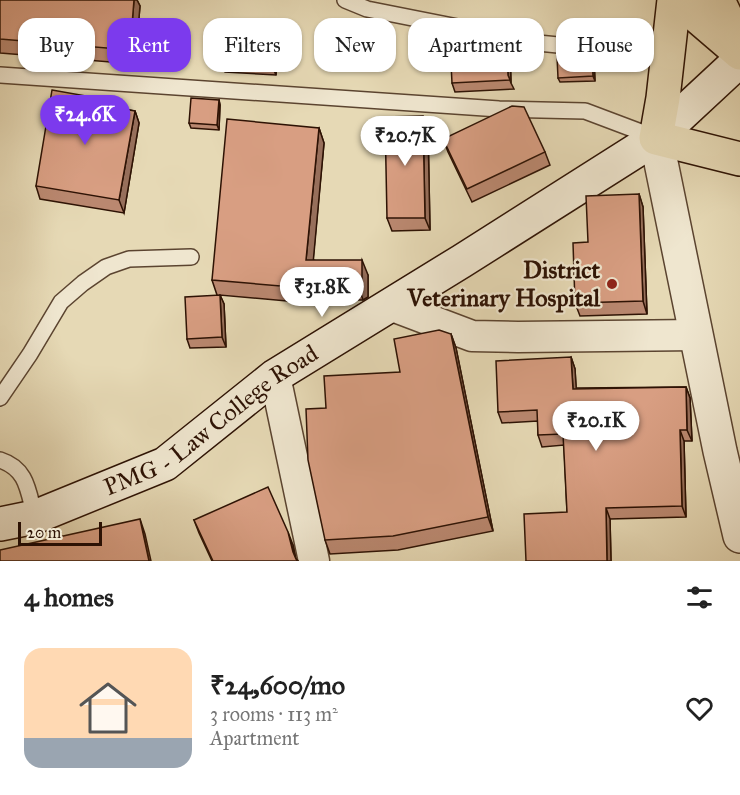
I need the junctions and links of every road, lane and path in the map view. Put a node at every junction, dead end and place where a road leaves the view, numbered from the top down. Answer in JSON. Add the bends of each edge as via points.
{"nodes":[{"id":1,"x":345,"y":0,"type":"edge"},
{"id":2,"x":674,"y":0,"type":"edge"},
{"id":3,"x":683,"y":0,"type":"edge"},
{"id":4,"x":718,"y":0,"type":"edge"},
{"id":5,"x":740,"y":48,"type":"edge"},
{"id":6,"x":740,"y":53,"type":"edge"},
{"id":7,"x":668,"y":56,"type":"junction"},
{"id":8,"x":740,"y":60,"type":"edge"},
{"id":9,"x":0,"y":75,"type":"edge"},
{"id":10,"x":656,"y":138,"type":"junction"},
{"id":11,"x":740,"y":159,"type":"edge"},
{"id":12,"x":191,"y":257,"type":"dead end"},
{"id":13,"x":390,"y":305,"type":"junction"},
{"id":14,"x":697,"y":335,"type":"junction"},
{"id":15,"x":275,"y":376,"type":"junction"},
{"id":16,"x":0,"y":398,"type":"edge"},
{"id":17,"x":0,"y":460,"type":"edge"},
{"id":18,"x":35,"y":518,"type":"junction"},
{"id":19,"x":0,"y":524,"type":"edge"},
{"id":20,"x":740,"y":536,"type":"edge"},
{"id":21,"x":740,"y":551,"type":"edge"},
{"id":22,"x":314,"y":561,"type":"edge"},
{"id":23,"x":732,"y":561,"type":"edge"}],
"edges":[{"from":1,"to":7,"type":"lane","via":[[367,9],[538,43]]},
{"from":2,"to":7,"type":"main road"},
{"from":3,"to":6,"type":"main road"},
{"from":4,"to":5,"type":"main road"},
{"from":7,"to":10,"type":"main road"},
{"from":8,"to":10,"type":"main road","name":"PMG - Law College Road"},
{"from":9,"to":10,"type":"lane","via":[[499,109],[585,111]]},
{"from":10,"to":11,"type":"main road"},
{"from":10,"to":13,"type":"main road","name":"PMG - Law College Road"},
{"from":10,"to":14,"type":"main road"},
{"from":12,"to":16,"type":"lane","via":[[129,258],[106,267],[83,283],[61,302]]},
{"from":13,"to":14,"type":"street","via":[[472,336]]},
{"from":13,"to":15,"type":"main road","name":"PMG - Law College Road"},
{"from":14,"to":20,"type":"main road"},
{"from":15,"to":18,"type":"main road","name":"PMG - Law College Road","via":[[165,464]]},
{"from":15,"to":22,"type":"street"},
{"from":17,"to":18,"type":"lane","via":[[13,464],[25,478]]},
{"from":18,"to":19,"type":"main road","name":"PMG - Law College Road"},
{"from":21,"to":23,"type":"main road"}]}
